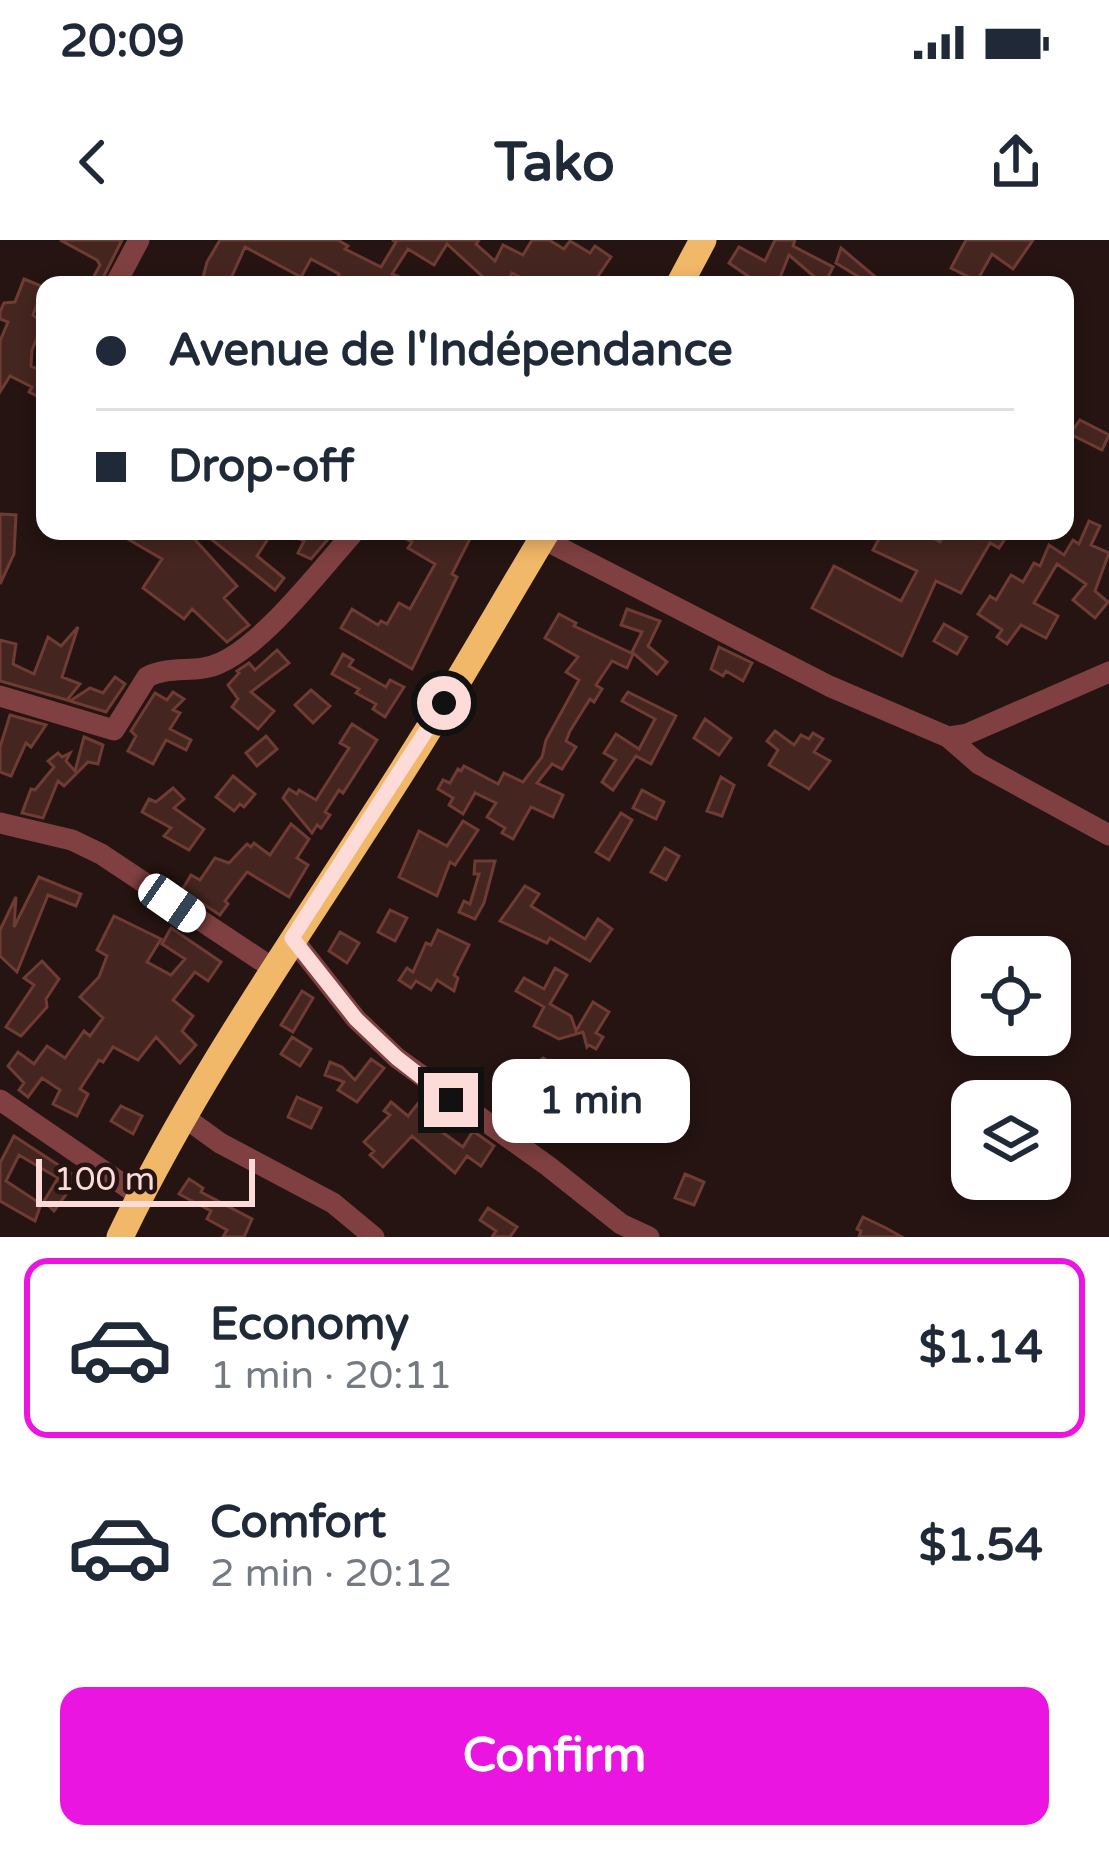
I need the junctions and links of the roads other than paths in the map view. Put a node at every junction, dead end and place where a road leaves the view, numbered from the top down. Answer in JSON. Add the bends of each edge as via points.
{"nodes":[{"id":1,"x":139,"y":240,"type":"edge"},
{"id":2,"x":703,"y":240,"type":"edge"},
{"id":3,"x":120,"y":276,"type":"edge"},
{"id":4,"x":684,"y":276,"type":"edge"},
{"id":5,"x":347,"y":540,"type":"edge"},
{"id":6,"x":542,"y":540,"type":"edge"},
{"id":7,"x":554,"y":540,"type":"edge"},
{"id":8,"x":1109,"y":672,"type":"edge"},
{"id":9,"x":0,"y":696,"type":"edge"},
{"id":10,"x":948,"y":737,"type":"junction"},
{"id":11,"x":0,"y":823,"type":"edge"},
{"id":12,"x":1109,"y":836,"type":"edge"},
{"id":13,"x":292,"y":938,"type":"junction"},
{"id":14,"x":274,"y":969,"type":"junction"},
{"id":15,"x":0,"y":1100,"type":"edge"},
{"id":16,"x":184,"y":1117,"type":"junction"},
{"id":17,"x":140,"y":1196,"type":"junction"},
{"id":18,"x":120,"y":1237,"type":"edge"},
{"id":19,"x":374,"y":1237,"type":"edge"},
{"id":20,"x":649,"y":1237,"type":"edge"}],
"edges":[{"from":1,"to":3,"type":"street"},
{"from":2,"to":4,"type":"main road"},
{"from":5,"to":9,"type":"street","via":[[226,660],[147,677],[114,730]]},
{"from":6,"to":13,"type":"main road"},
{"from":7,"to":10,"type":"street","via":[[830,686]]},
{"from":8,"to":10,"type":"street"},
{"from":10,"to":12,"type":"street","via":[[979,764]]},
{"from":11,"to":14,"type":"street","via":[[101,854]]},
{"from":13,"to":14,"type":"main road"},
{"from":13,"to":20,"type":"street","via":[[397,1058]]},
{"from":14,"to":16,"type":"main road"},
{"from":15,"to":17,"type":"street"},
{"from":16,"to":17,"type":"main road"},
{"from":16,"to":19,"type":"street","via":[[333,1203]]},
{"from":17,"to":18,"type":"main road"}]}
